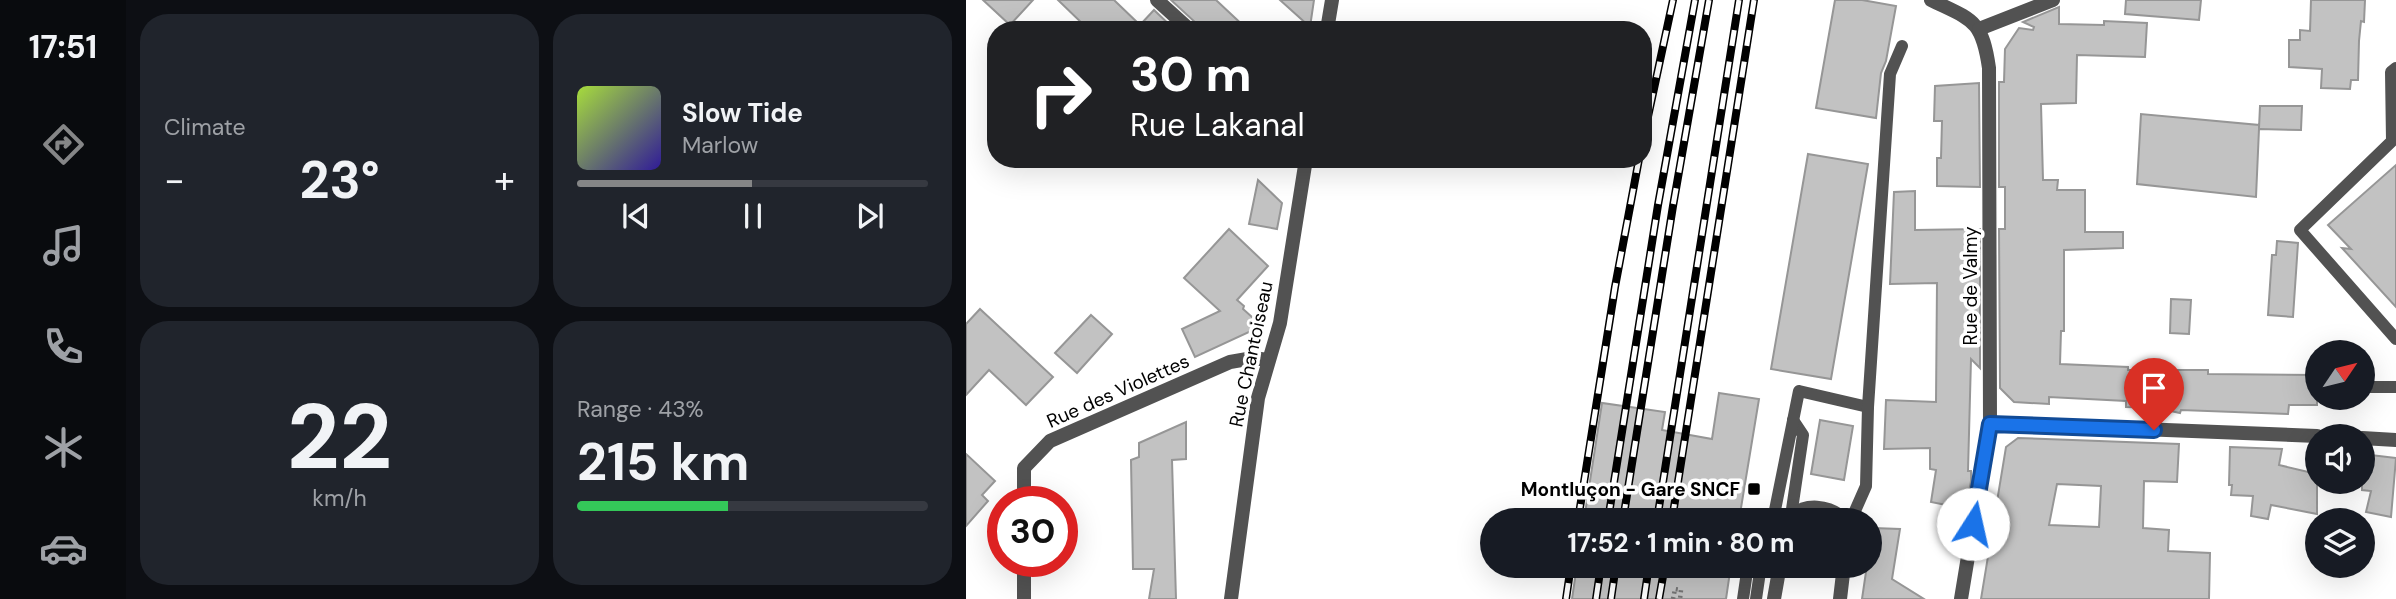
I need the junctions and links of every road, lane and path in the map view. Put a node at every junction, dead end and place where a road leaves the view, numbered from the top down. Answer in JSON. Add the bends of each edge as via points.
{"nodes":[{"id":1,"x":1157,"y":0,"type":"edge"},
{"id":2,"x":1332,"y":0,"type":"edge"},
{"id":3,"x":1931,"y":0,"type":"edge"},
{"id":4,"x":2053,"y":0,"type":"edge"},
{"id":5,"x":1181,"y":21,"type":"edge"},
{"id":6,"x":1328,"y":21,"type":"edge"},
{"id":7,"x":1979,"y":29,"type":"junction"},
{"id":8,"x":1902,"y":46,"type":"dead end"},
{"id":9,"x":2396,"y":68,"type":"edge"},
{"id":10,"x":1305,"y":168,"type":"edge"},
{"id":11,"x":2396,"y":339,"type":"edge"},
{"id":12,"x":1268,"y":360,"type":"junction"},
{"id":13,"x":2375,"y":387,"type":"edge"},
{"id":14,"x":2396,"y":387,"type":"edge"},
{"id":15,"x":1868,"y":407,"type":"junction"},
{"id":16,"x":1990,"y":424,"type":"junction"},
{"id":17,"x":2305,"y":436,"type":"edge"},
{"id":18,"x":2375,"y":439,"type":"edge"},
{"id":19,"x":2396,"y":440,"type":"edge"},
{"id":20,"x":1024,"y":486,"type":"edge"},
{"id":21,"x":1789,"y":508,"type":"edge"},
{"id":22,"x":1856,"y":508,"type":"edge"},
{"id":23,"x":1024,"y":577,"type":"edge"},
{"id":24,"x":1746,"y":578,"type":"edge"},
{"id":25,"x":1759,"y":578,"type":"edge"},
{"id":26,"x":1778,"y":578,"type":"edge"},
{"id":27,"x":1842,"y":578,"type":"edge"},
{"id":28,"x":1024,"y":599,"type":"edge"},
{"id":29,"x":1231,"y":599,"type":"edge"},
{"id":30,"x":1673,"y":599,"type":"edge"},
{"id":31,"x":1680,"y":599,"type":"edge"},
{"id":32,"x":1743,"y":599,"type":"edge"},
{"id":33,"x":1756,"y":599,"type":"edge"},
{"id":34,"x":1774,"y":599,"type":"edge"},
{"id":35,"x":1840,"y":599,"type":"edge"},
{"id":36,"x":1961,"y":599,"type":"edge"}],
"edges":[{"from":1,"to":5,"type":"street"},
{"from":2,"to":6,"type":"street"},
{"from":3,"to":7,"type":"street"},
{"from":4,"to":7,"type":"street"},
{"from":7,"to":16,"type":"street","name":"Rue de Valmy","via":[[1989,68]]},
{"from":8,"to":15,"type":"lane","via":[[1890,74]]},
{"from":9,"to":11,"type":"lane","via":[[2391,72],[2392,141],[2300,230]]},
{"from":10,"to":12,"type":"street","name":"Rue Chantoiseau","via":[[1280,323]]},
{"from":12,"to":20,"type":"street","name":"Rue des Violettes","via":[[1230,362],[1050,441],[1024,468]]},
{"from":12,"to":29,"type":"street","name":"Rue Chantoiseau","via":[[1258,398]]},
{"from":13,"to":14,"type":"lane"},
{"from":15,"to":21,"type":"lane","via":[[1798,391],[1793,420],[1803,435]]},
{"from":15,"to":22,"type":"lane","via":[[1866,486]]},
{"from":16,"to":17,"type":"street"},
{"from":16,"to":36,"type":"street","name":"Rue de Valmy"},
{"from":18,"to":19,"type":"street"},
{"from":23,"to":28,"type":"street"},
{"from":24,"to":32,"type":"lane"},
{"from":25,"to":33,"type":"lane"},
{"from":26,"to":34,"type":"street"},
{"from":27,"to":35,"type":"street"},
{"from":30,"to":31,"type":"path","via":[[1675,589],[1681,590]]}]}
